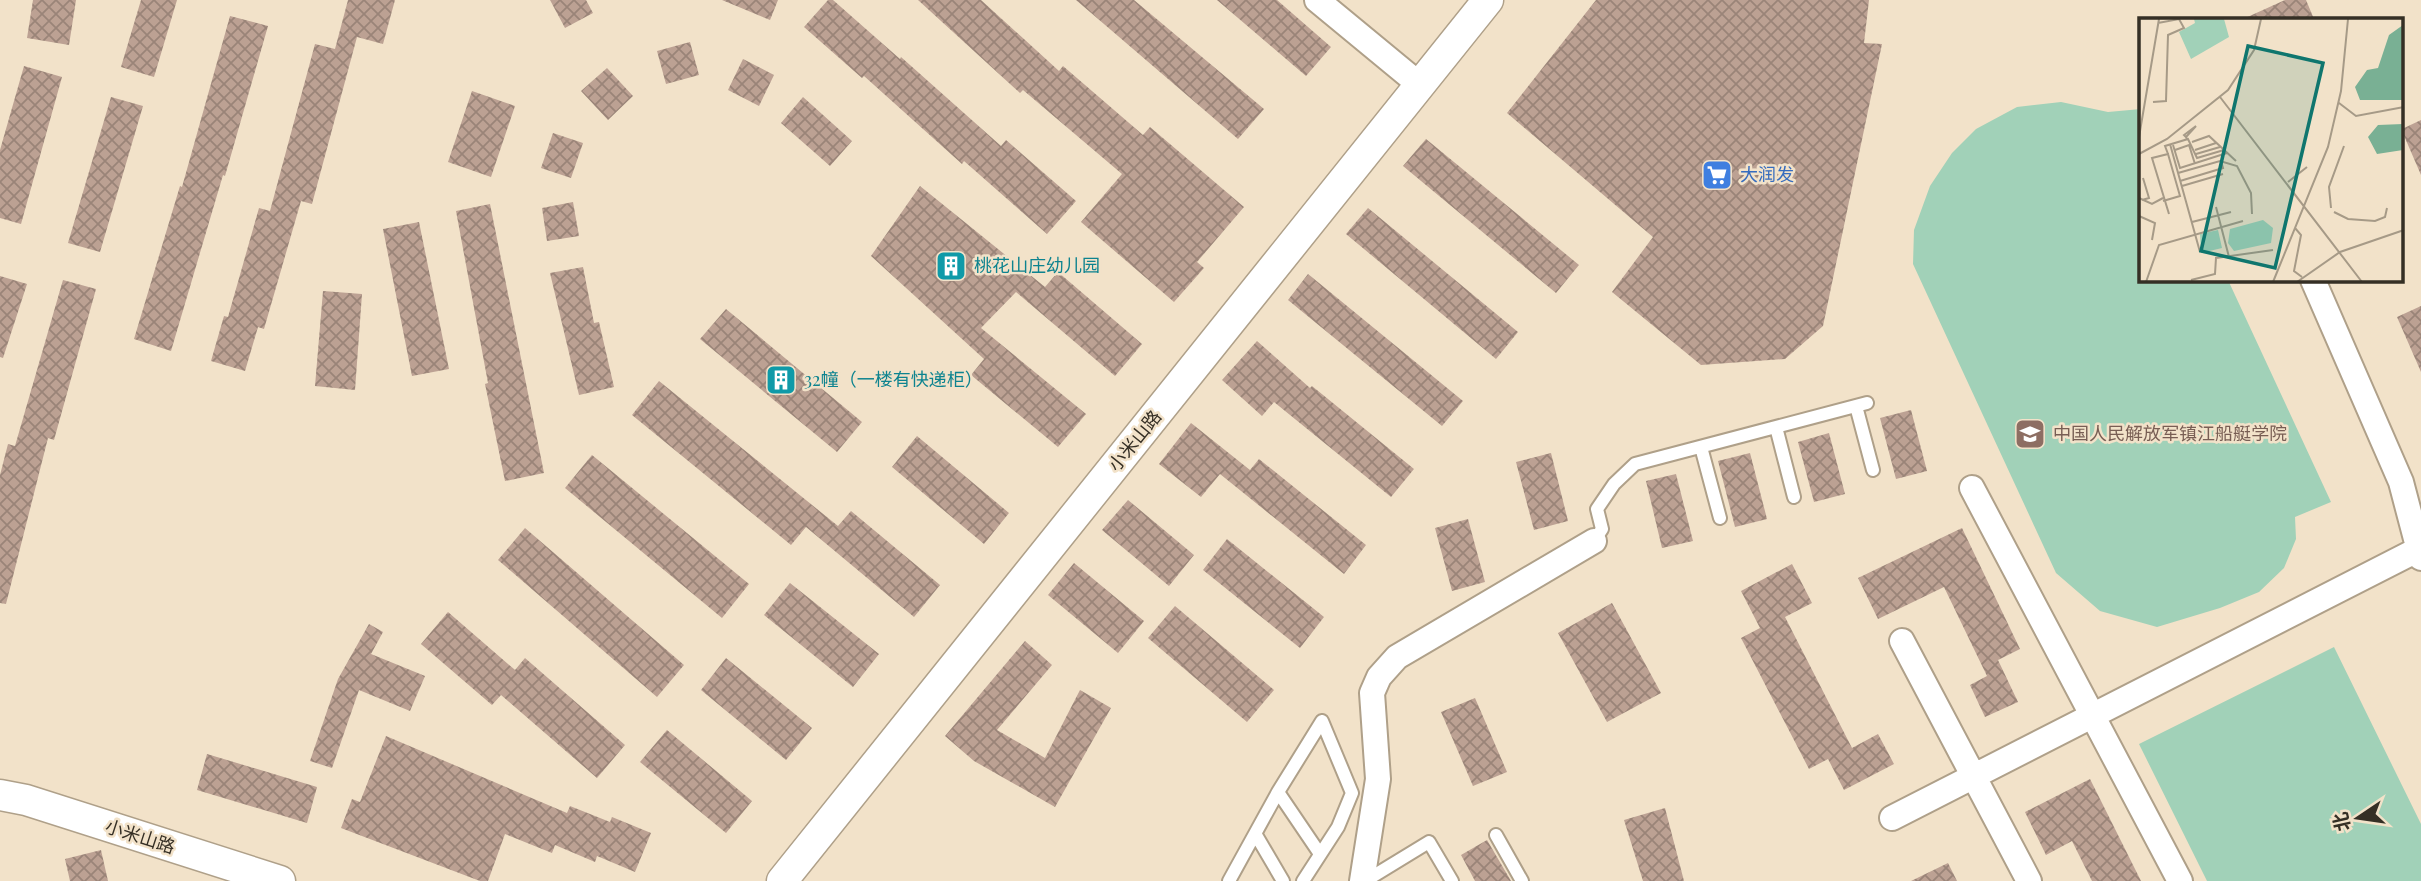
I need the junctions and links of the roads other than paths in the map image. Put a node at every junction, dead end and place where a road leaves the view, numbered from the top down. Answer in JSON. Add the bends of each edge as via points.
{"nodes":[{"id":1,"x":1317,"y":0,"type":"edge"},
{"id":2,"x":1488,"y":0,"type":"edge"},
{"id":3,"x":1420,"y":85,"type":"junction"},
{"id":4,"x":2314,"y":282,"type":"edge"},
{"id":5,"x":1776,"y":427,"type":"junction"},
{"id":6,"x":1701,"y":447,"type":"junction"},
{"id":7,"x":1873,"y":470,"type":"dead end"},
{"id":8,"x":1972,"y":488,"type":"dead end"},
{"id":9,"x":1794,"y":497,"type":"dead end"},
{"id":10,"x":1720,"y":518,"type":"dead end"},
{"id":11,"x":1594,"y":541,"type":"joint"},
{"id":12,"x":2420,"y":554,"type":"edge"},
{"id":13,"x":1902,"y":641,"type":"dead end"},
{"id":14,"x":2092,"y":715,"type":"junction"},
{"id":15,"x":1973,"y":776,"type":"junction"},
{"id":16,"x":1278,"y":792,"type":"junction"},
{"id":17,"x":0,"y":795,"type":"edge"},
{"id":18,"x":1892,"y":818,"type":"dead end"},
{"id":19,"x":1256,"y":835,"type":"junction"},
{"id":20,"x":1496,"y":835,"type":"dead end"},
{"id":21,"x":1320,"y":854,"type":"junction"},
{"id":22,"x":280,"y":881,"type":"edge"},
{"id":23,"x":782,"y":881,"type":"edge"},
{"id":24,"x":1228,"y":881,"type":"edge"},
{"id":25,"x":1283,"y":881,"type":"edge"},
{"id":26,"x":1303,"y":881,"type":"edge"},
{"id":27,"x":1364,"y":881,"type":"edge"},
{"id":28,"x":1452,"y":881,"type":"edge"},
{"id":29,"x":1522,"y":881,"type":"edge"},
{"id":30,"x":2029,"y":881,"type":"edge"},
{"id":31,"x":2180,"y":881,"type":"edge"}],
"edges":[{"from":1,"to":3,"type":"street"},
{"from":2,"to":3,"type":"street","name":"小米山路"},
{"from":3,"to":23,"type":"street","name":"小米山路"},
{"from":4,"to":12,"type":"street","via":[[2401,482]]},
{"from":5,"to":6,"type":"lane"},
{"from":5,"to":7,"type":"lane","via":[[1862,405]]},
{"from":5,"to":9,"type":"lane"},
{"from":6,"to":10,"type":"lane"},
{"from":6,"to":11,"type":"lane","via":[[1635,464],[1597,509],[1602,529]]},
{"from":8,"to":14,"type":"street"},
{"from":11,"to":27,"type":"street","via":[[1397,657],[1379,677],[1372,694],[1378,779]]},
{"from":12,"to":14,"type":"street"},
{"from":13,"to":15,"type":"street"},
{"from":14,"to":15,"type":"street"},
{"from":14,"to":31,"type":"street"},
{"from":15,"to":18,"type":"street"},
{"from":15,"to":30,"type":"street"},
{"from":16,"to":19,"type":"lane"},
{"from":16,"to":21,"type":"lane"},
{"from":16,"to":21,"type":"lane","via":[[1322,721],[1352,793]]},
{"from":17,"to":22,"type":"street","name":"小米山路"},
{"from":19,"to":24,"type":"lane"},
{"from":19,"to":25,"type":"lane"},
{"from":20,"to":29,"type":"lane"},
{"from":21,"to":26,"type":"lane"},
{"from":27,"to":28,"type":"lane","via":[[1429,842]]}]}
